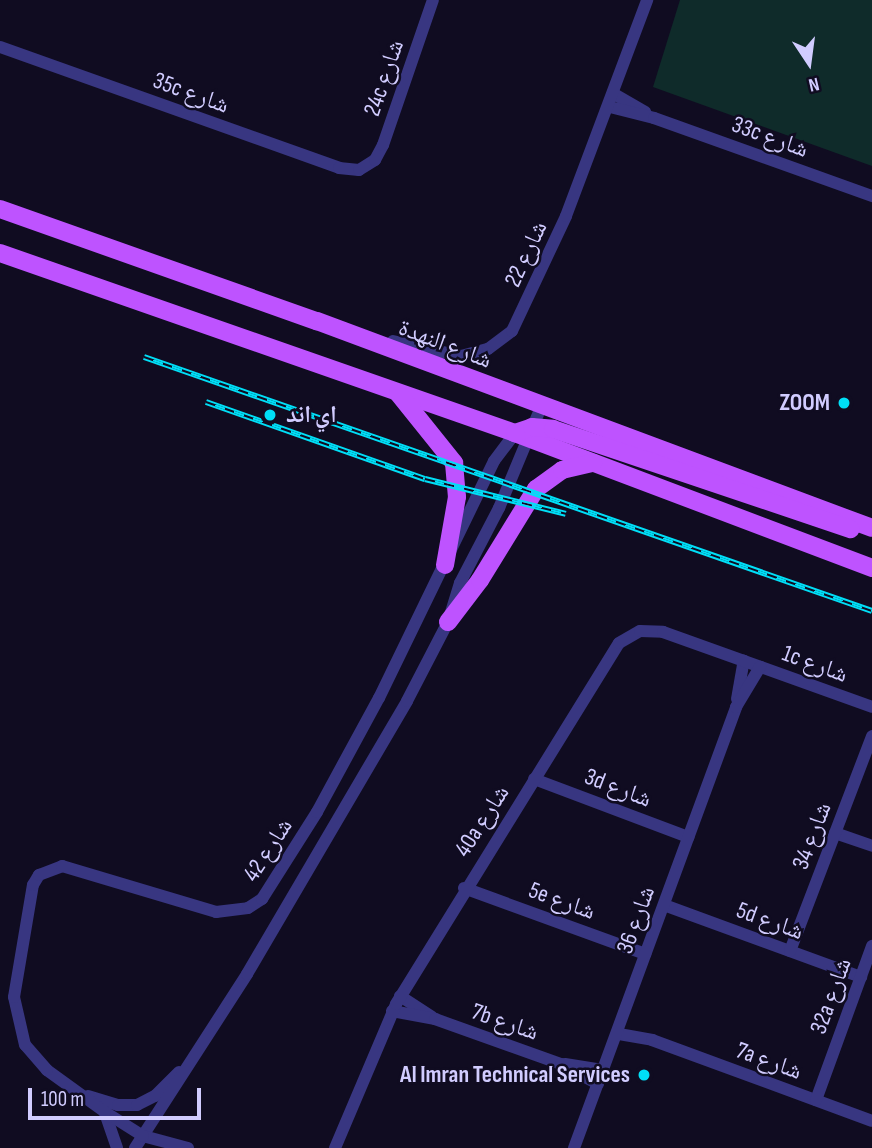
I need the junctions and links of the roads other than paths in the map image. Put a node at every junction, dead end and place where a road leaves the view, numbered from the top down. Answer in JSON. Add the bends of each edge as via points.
{"nodes":[{"id":1,"x":647,"y":0,"type":"edge"},
{"id":2,"x":428,"y":2,"type":"edge"},
{"id":3,"x":0,"y":47,"type":"edge"},
{"id":4,"x":612,"y":101,"type":"junction"},
{"id":5,"x":368,"y":166,"type":"joint"},
{"id":6,"x":872,"y":196,"type":"edge"},
{"id":7,"x":0,"y":209,"type":"edge"},
{"id":8,"x":0,"y":253,"type":"edge"},
{"id":9,"x":317,"y":321,"type":"junction"},
{"id":10,"x":396,"y":391,"type":"junction"},
{"id":11,"x":541,"y":407,"type":"junction"},
{"id":12,"x":525,"y":433,"type":"junction"},
{"id":13,"x":596,"y":463,"type":"junction"},
{"id":14,"x":872,"y":527,"type":"edge"},
{"id":15,"x":872,"y":533,"type":"edge"},
{"id":16,"x":445,"y":565,"type":"junction"},
{"id":17,"x":872,"y":568,"type":"edge"},
{"id":18,"x":448,"y":622,"type":"junction"},
{"id":19,"x":744,"y":661,"type":"junction"},
{"id":20,"x":760,"y":667,"type":"junction"},
{"id":21,"x":736,"y":707,"type":"junction"},
{"id":22,"x":872,"y":707,"type":"edge"},
{"id":23,"x":872,"y":736,"type":"edge"},
{"id":24,"x":534,"y":779,"type":"junction"},
{"id":25,"x":835,"y":833,"type":"junction"},
{"id":26,"x":688,"y":837,"type":"junction"},
{"id":27,"x":872,"y":846,"type":"edge"},
{"id":28,"x":464,"y":888,"type":"junction"},
{"id":29,"x":664,"y":905,"type":"junction"},
{"id":30,"x":872,"y":946,"type":"edge"},
{"id":31,"x":790,"y":951,"type":"junction"},
{"id":32,"x":645,"y":954,"type":"junction"},
{"id":33,"x":861,"y":977,"type":"junction"},
{"id":34,"x":400,"y":996,"type":"junction"},
{"id":35,"x":392,"y":1011,"type":"junction"},
{"id":36,"x":435,"y":1019,"type":"junction"},
{"id":37,"x":623,"y":1021,"type":"junction"},
{"id":38,"x":619,"y":1034,"type":"junction"},
{"id":39,"x":652,"y":1040,"type":"junction"},
{"id":40,"x":198,"y":1053,"type":"junction"},
{"id":41,"x":561,"y":1064,"type":"junction"},
{"id":42,"x":603,"y":1070,"type":"junction"},
{"id":43,"x":598,"y":1084,"type":"junction"},
{"id":44,"x":81,"y":1094,"type":"junction"},
{"id":45,"x":816,"y":1100,"type":"junction"},
{"id":46,"x":104,"y":1112,"type":"junction"},
{"id":47,"x":872,"y":1121,"type":"edge"},
{"id":48,"x":153,"y":1122,"type":"junction"},
{"id":49,"x":143,"y":1136,"type":"junction"},
{"id":50,"x":183,"y":1146,"type":"edge"},
{"id":51,"x":117,"y":1148,"type":"edge"},
{"id":52,"x":135,"y":1148,"type":"edge"},
{"id":53,"x":335,"y":1148,"type":"edge"},
{"id":54,"x":575,"y":1148,"type":"edge"}],
"edges":[{"from":1,"to":4,"type":"street","name":"شارع 22"},
{"from":2,"to":5,"type":"street","name":"24c شارع","via":[[383,145]]},
{"from":3,"to":5,"type":"street","name":"35c شارع","via":[[339,168]]},
{"from":4,"to":6,"type":"street","name":"33c شارع"},
{"from":4,"to":9,"type":"street","name":"شارع 22","via":[[520,319],[488,349],[447,356]]},
{"from":7,"to":9,"type":"main road","name":"شارع النهدة"},
{"from":8,"to":10,"type":"main road"},
{"from":9,"to":11,"type":"main road","name":"شارع النهدة"},
{"from":10,"to":12,"type":"main road"},
{"from":10,"to":16,"type":"main road","via":[[436,435],[454,463],[457,497]]},
{"from":11,"to":12,"type":"street","name":"شارع 42"},
{"from":11,"to":14,"type":"main road","name":"شارع النهدة"},
{"from":12,"to":13,"type":"main road"},
{"from":12,"to":15,"type":"main road","via":[[553,429],[802,515]]},
{"from":12,"to":16,"type":"street","name":"شارع 42","via":[[494,461]]},
{"from":12,"to":18,"type":"street","name":"شارع 42","via":[[460,583]]},
{"from":13,"to":17,"type":"main road"},
{"from":13,"to":18,"type":"main road","via":[[562,470],[536,489]]},
{"from":16,"to":44,"type":"street","name":"شارع 42","via":[[317,812],[262,899],[248,908],[216,912],[87,871],[62,866],[38,875],[24,920],[14,1013],[35,1059]]},
{"from":18,"to":40,"type":"street","name":"شارع 42","via":[[334,827]]},
{"from":19,"to":20,"type":"street","name":"1c شارع"},
{"from":19,"to":21,"type":"street","name":"شارع 36"},
{"from":19,"to":24,"type":"street","name":"40a شارع","via":[[663,632],[629,636],[611,652]]},
{"from":20,"to":21,"type":"street","name":"شارع 36"},
{"from":20,"to":22,"type":"street","name":"1c شارع"},
{"from":21,"to":26,"type":"street","name":"شارع 36"},
{"from":23,"to":25,"type":"street","name":"شارع 34"},
{"from":24,"to":26,"type":"street","name":"3d شارع"},
{"from":24,"to":28,"type":"street","name":"40a شارع"},
{"from":25,"to":27,"type":"street"},
{"from":25,"to":31,"type":"street","name":"شارع 34"},
{"from":26,"to":29,"type":"street","name":"شارع 36"},
{"from":28,"to":32,"type":"street","name":"5e شارع"},
{"from":28,"to":34,"type":"street","name":"40a شارع"},
{"from":29,"to":31,"type":"street","name":"5d شارع"},
{"from":29,"to":32,"type":"street","name":"شارع 36"},
{"from":30,"to":33,"type":"street","name":"32a شارع"},
{"from":31,"to":33,"type":"street","name":"5d شارع"},
{"from":32,"to":37,"type":"street","name":"شارع 36"},
{"from":33,"to":45,"type":"street","name":"32a شارع"},
{"from":34,"to":35,"type":"street","name":"40a شارع"},
{"from":34,"to":36,"type":"street","name":"7b شارع"},
{"from":35,"to":36,"type":"street","name":"7b شارع"},
{"from":35,"to":53,"type":"street","name":"40a شارع"},
{"from":36,"to":41,"type":"street","name":"7b شارع"},
{"from":37,"to":38,"type":"street","name":"شارع 36"},
{"from":37,"to":39,"type":"street","name":"7a شارع"},
{"from":38,"to":39,"type":"street","name":"7a شارع"},
{"from":38,"to":42,"type":"street","name":"شارع 36"},
{"from":39,"to":45,"type":"street","name":"7a شارع"},
{"from":40,"to":44,"type":"street","name":"شارع 42","via":[[155,1096],[138,1105],[118,1105]]},
{"from":40,"to":48,"type":"street","name":"شارع 42"},
{"from":41,"to":42,"type":"street","name":"7b شارع"},
{"from":41,"to":43,"type":"street","name":"7b شارع"},
{"from":42,"to":43,"type":"street","name":"شارع 36"},
{"from":43,"to":54,"type":"street","name":"شارع 36"},
{"from":44,"to":46,"type":"street","name":"شارع 42"},
{"from":45,"to":47,"type":"street","name":"7a شارع"},
{"from":46,"to":49,"type":"street","name":"شارع 42"},
{"from":46,"to":51,"type":"street"},
{"from":48,"to":49,"type":"street","name":"شارع 42"},
{"from":48,"to":50,"type":"street"},
{"from":49,"to":50,"type":"street"},
{"from":49,"to":52,"type":"street","name":"شارع 42"}]}
